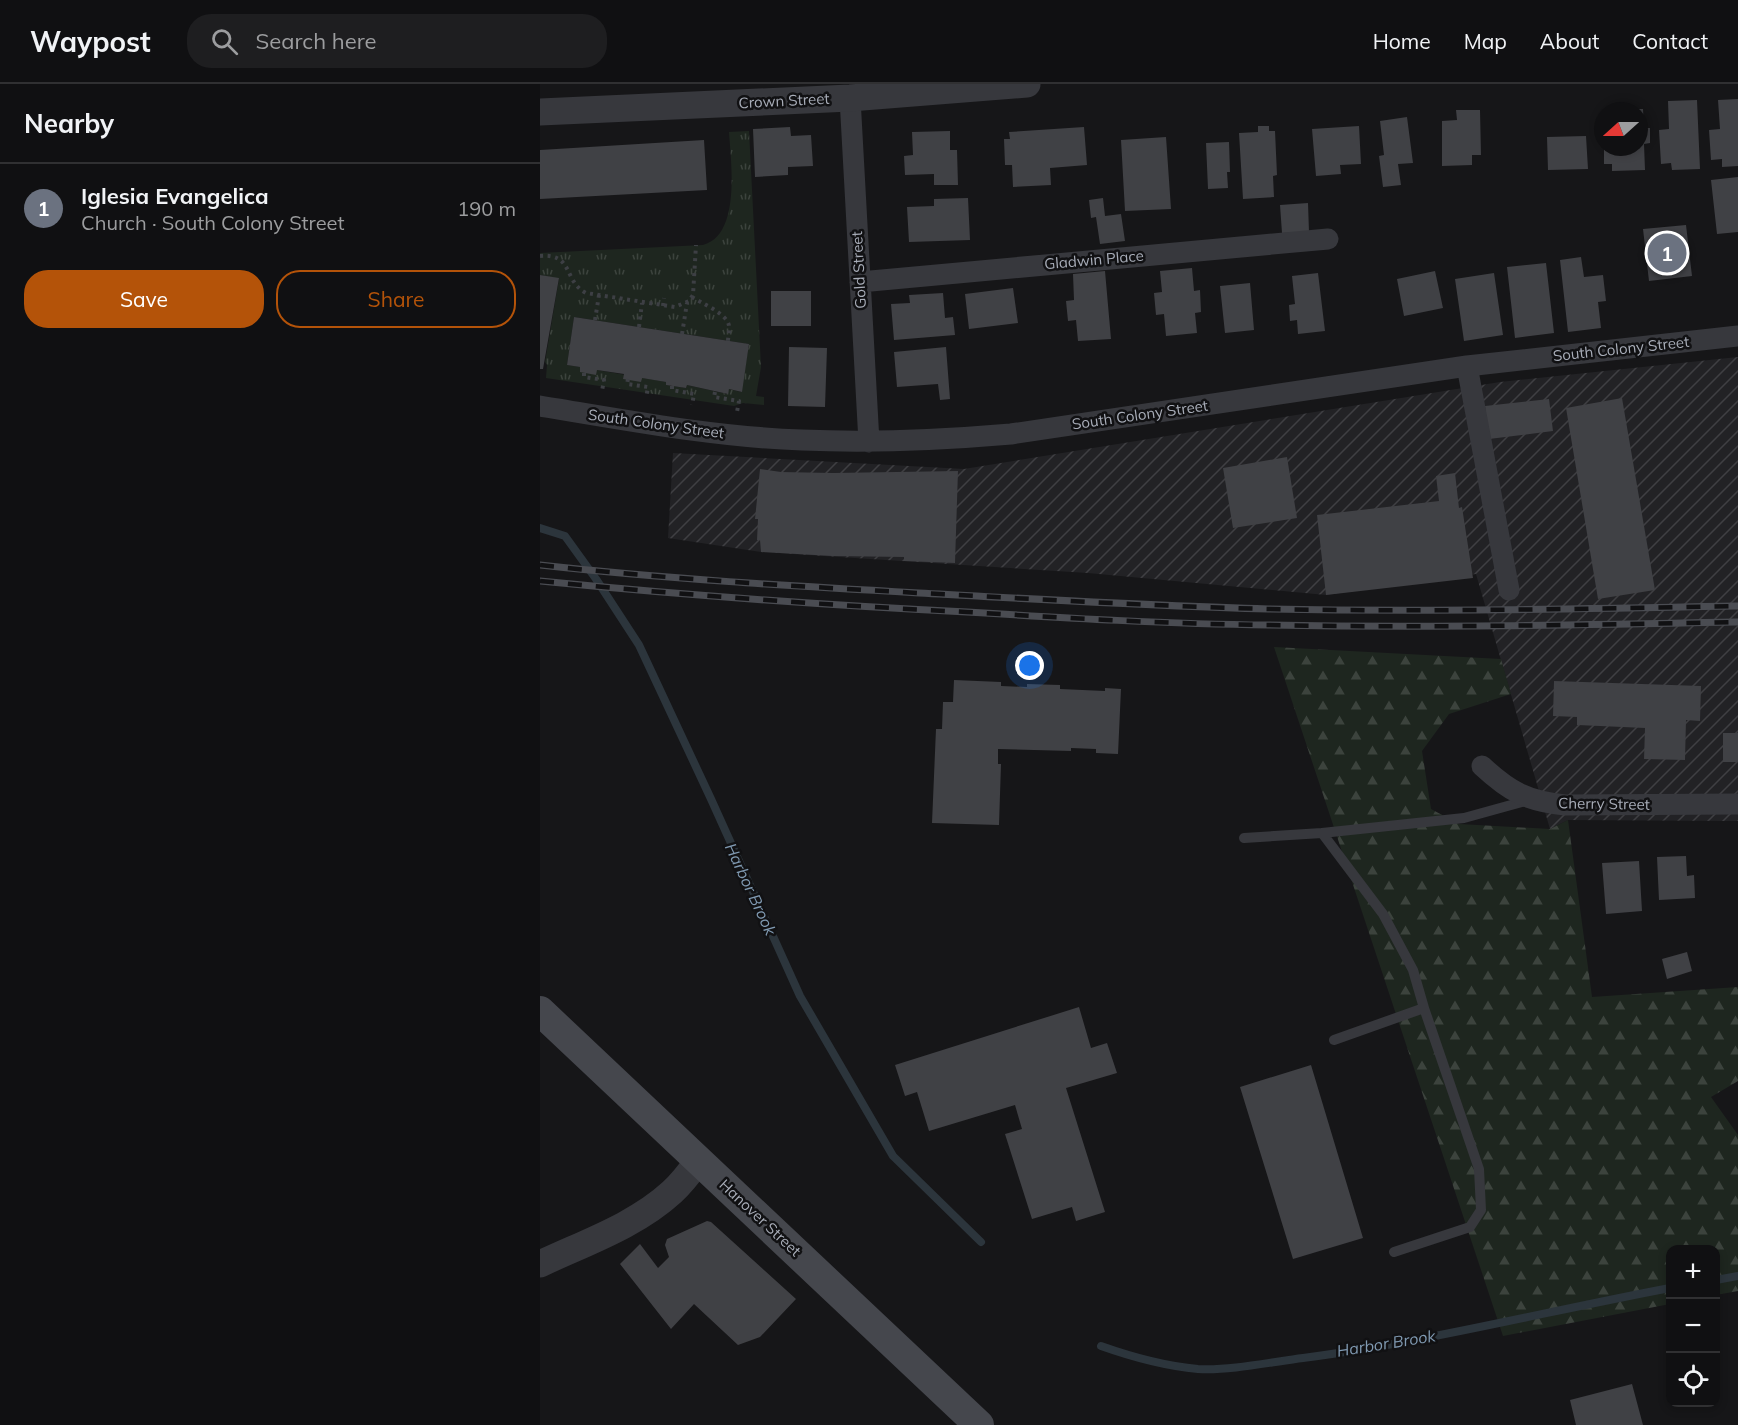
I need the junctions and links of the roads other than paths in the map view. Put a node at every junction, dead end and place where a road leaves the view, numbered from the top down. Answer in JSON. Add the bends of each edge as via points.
{"nodes":[{"id":1,"x":1027,"y":84,"type":"edge"},
{"id":2,"x":850,"y":98,"type":"junction"},
{"id":3,"x":540,"y":112,"type":"edge"},
{"id":4,"x":1328,"y":239,"type":"dead end"},
{"id":5,"x":860,"y":282,"type":"junction"},
{"id":6,"x":1738,"y":336,"type":"edge"},
{"id":7,"x":1467,"y":366,"type":"junction"},
{"id":8,"x":540,"y":406,"type":"edge"},
{"id":9,"x":869,"y":442,"type":"junction"},
{"id":10,"x":1509,"y":590,"type":"dead end"},
{"id":11,"x":1482,"y":766,"type":"dead end"},
{"id":12,"x":1531,"y":799,"type":"junction"},
{"id":13,"x":1738,"y":804,"type":"edge"},
{"id":14,"x":1322,"y":833,"type":"junction"},
{"id":15,"x":1244,"y":838,"type":"dead end"},
{"id":16,"x":1424,"y":1008,"type":"junction"},
{"id":17,"x":540,"y":1011,"type":"edge"},
{"id":18,"x":1334,"y":1040,"type":"dead end"},
{"id":19,"x":699,"y":1160,"type":"junction"},
{"id":20,"x":1394,"y":1252,"type":"dead end"},
{"id":21,"x":540,"y":1264,"type":"edge"},
{"id":22,"x":979,"y":1425,"type":"edge"}],
"edges":[{"from":1,"to":2,"type":"street","name":"Crown Street"},
{"from":2,"to":3,"type":"street","name":"Crown Street"},
{"from":2,"to":5,"type":"street","name":"Gold Street"},
{"from":4,"to":5,"type":"street","name":"Gladwin Place"},
{"from":5,"to":9,"type":"street","name":"Gold Street"},
{"from":6,"to":7,"type":"street","name":"South Colony Street"},
{"from":7,"to":9,"type":"street","name":"South Colony Street","via":[[1011,434]]},
{"from":7,"to":10,"type":"street"},
{"from":8,"to":9,"type":"street","name":"South Colony Street","via":[[726,434]]},
{"from":11,"to":12,"type":"street","name":"Cherry Street","via":[[1516,793]]},
{"from":12,"to":13,"type":"street","name":"Cherry Street","via":[[1565,805]]},
{"from":12,"to":14,"type":"lane","via":[[1464,818]]},
{"from":14,"to":15,"type":"lane"},
{"from":14,"to":16,"type":"lane","via":[[1383,914],[1413,970]]},
{"from":16,"to":18,"type":"lane"},
{"from":16,"to":20,"type":"lane","via":[[1479,1169],[1481,1210],[1470,1227]]},
{"from":17,"to":19,"type":"main road","name":"Hanover Street"},
{"from":19,"to":21,"type":"street","via":[[684,1180],[653,1208]]},
{"from":19,"to":22,"type":"main road","name":"Hanover Street"}]}
